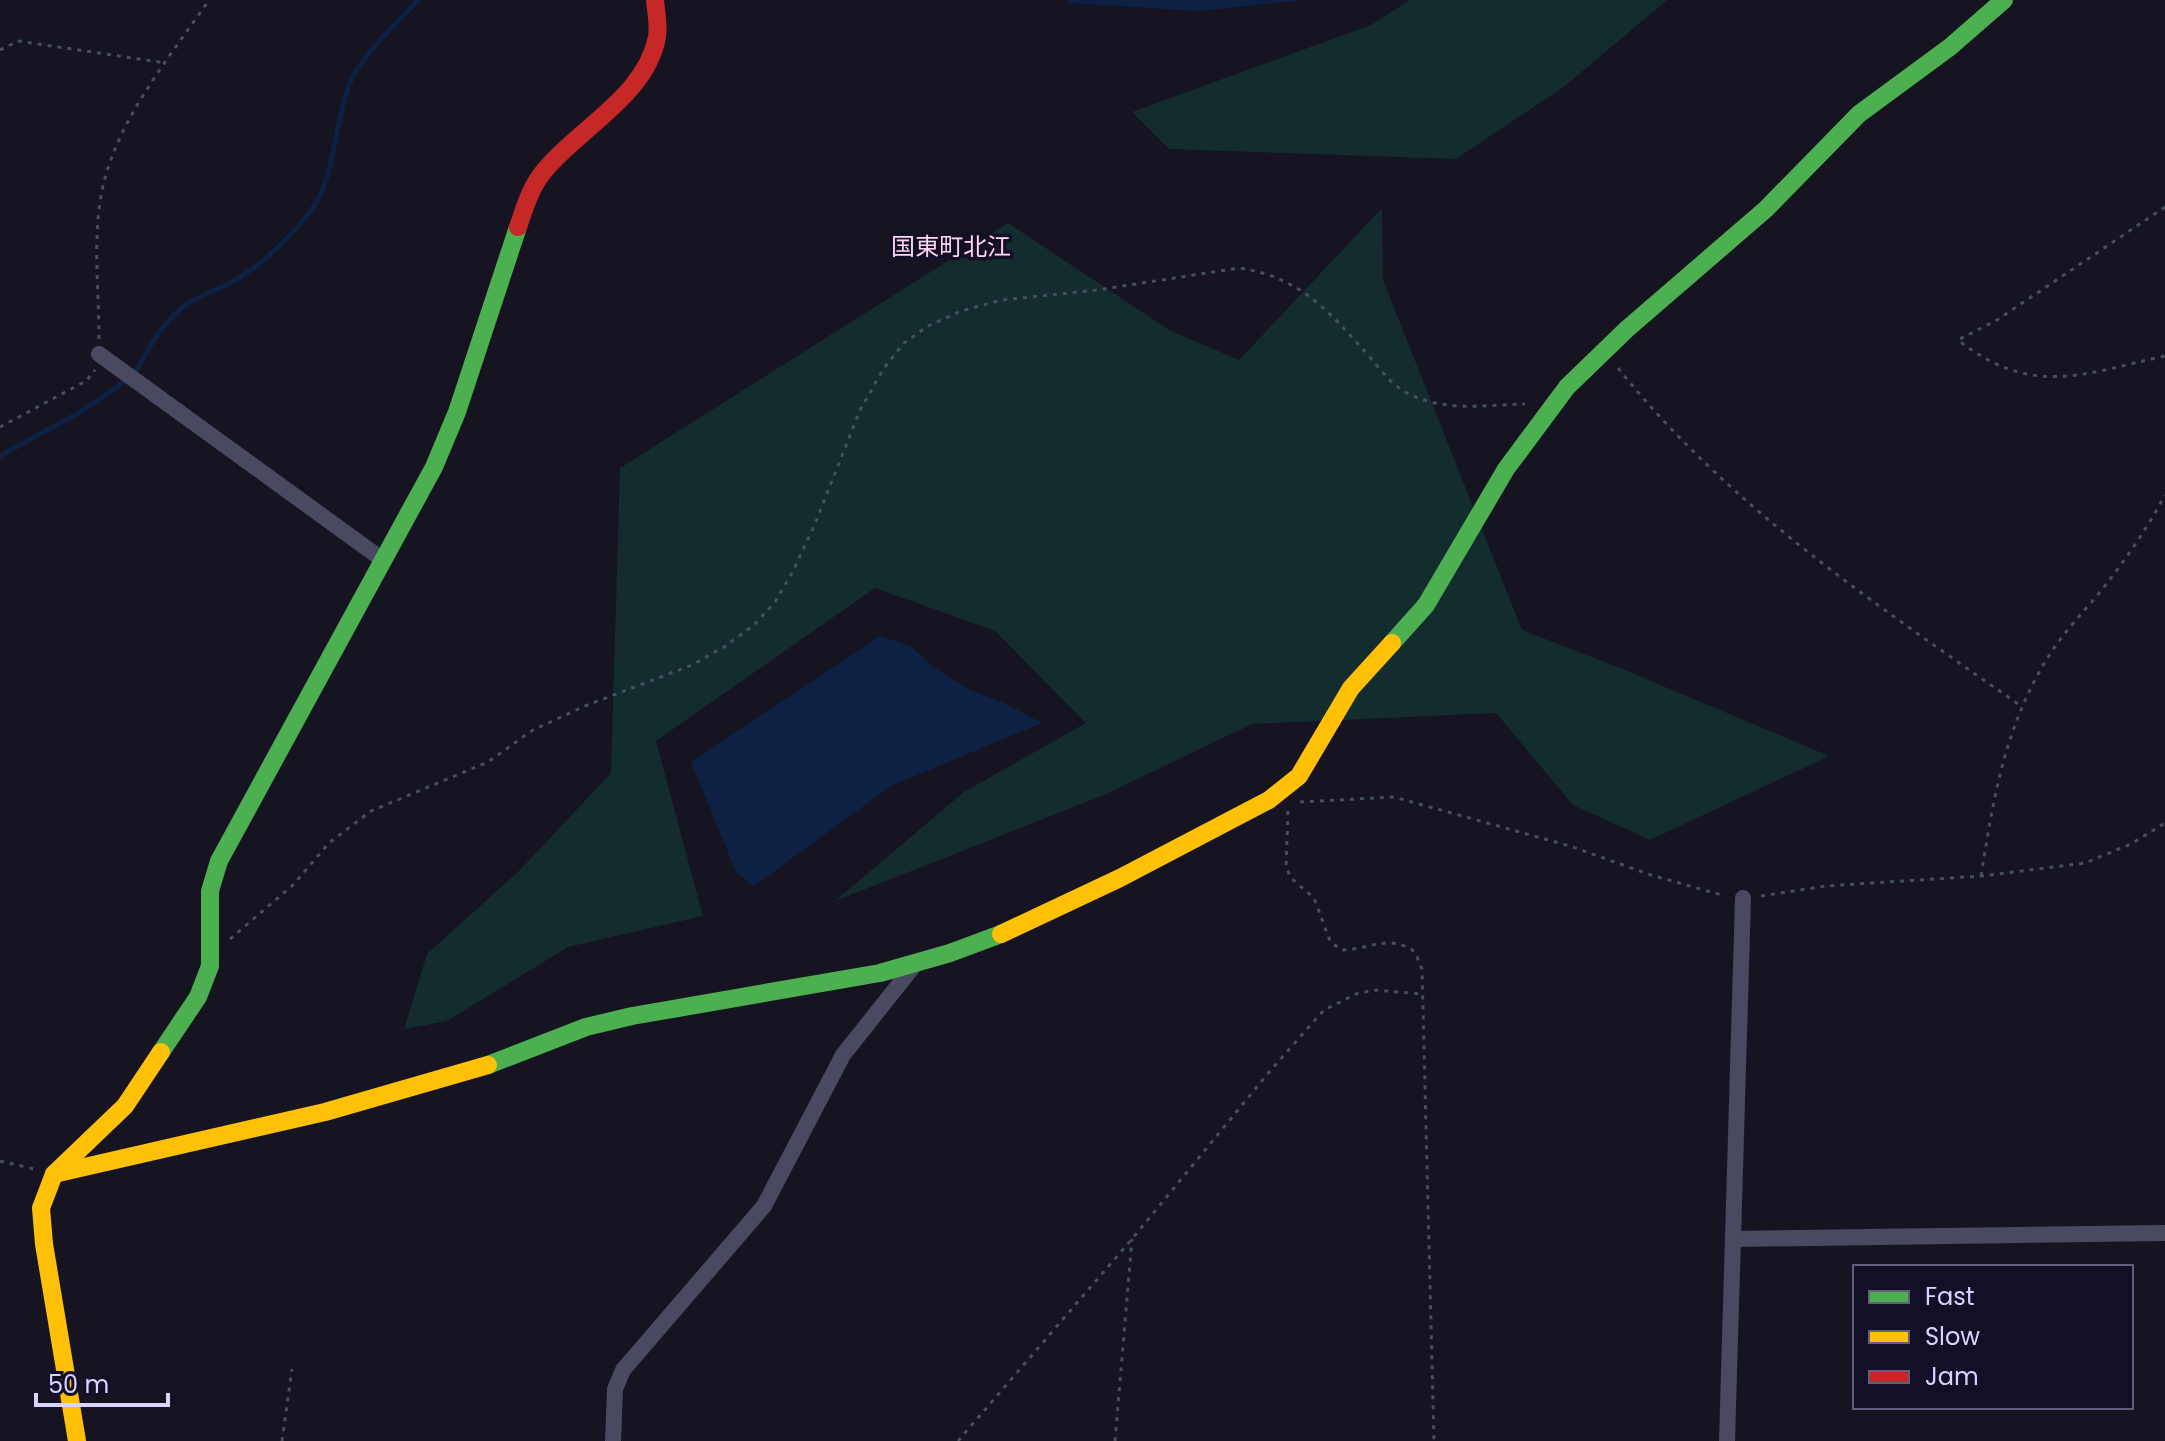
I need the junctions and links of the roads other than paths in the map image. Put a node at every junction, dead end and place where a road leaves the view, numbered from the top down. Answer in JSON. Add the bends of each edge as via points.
{"nodes":[{"id":1,"x":655,"y":0,"type":"edge"},
{"id":2,"x":2004,"y":0,"type":"edge"},
{"id":3,"x":99,"y":354,"type":"road end"},
{"id":4,"x":383,"y":560,"type":"junction"},
{"id":5,"x":1743,"y":898,"type":"road end"},
{"id":6,"x":916,"y":963,"type":"junction"},
{"id":7,"x":54,"y":1174,"type":"junction"},
{"id":8,"x":2165,"y":1233,"type":"edge"},
{"id":9,"x":1733,"y":1239,"type":"junction"},
{"id":10,"x":77,"y":1441,"type":"edge"},
{"id":11,"x":613,"y":1441,"type":"edge"},
{"id":12,"x":1727,"y":1441,"type":"edge"}],
"edges":[{"from":1,"to":4,"type":"street","via":[[657,38],[643,69],[543,171],[530,191],[451,428]]},
{"from":2,"to":6,"type":"street","via":[[1859,114],[1748,225],[1553,402],[1506,469],[1426,605],[1351,688],[1288,794],[1017,928]]},
{"from":3,"to":4,"type":"street"},
{"from":4,"to":7,"type":"street","via":[[219,861],[210,891],[211,956],[198,997],[125,1106]]},
{"from":5,"to":9,"type":"street"},
{"from":6,"to":7,"type":"street","via":[[586,1027],[508,1059],[325,1112]]},
{"from":6,"to":11,"type":"street","via":[[843,1055],[764,1206],[623,1370],[615,1389]]},
{"from":7,"to":10,"type":"street","via":[[41,1208],[44,1244]]},
{"from":8,"to":9,"type":"street"},
{"from":9,"to":12,"type":"street"}]}
